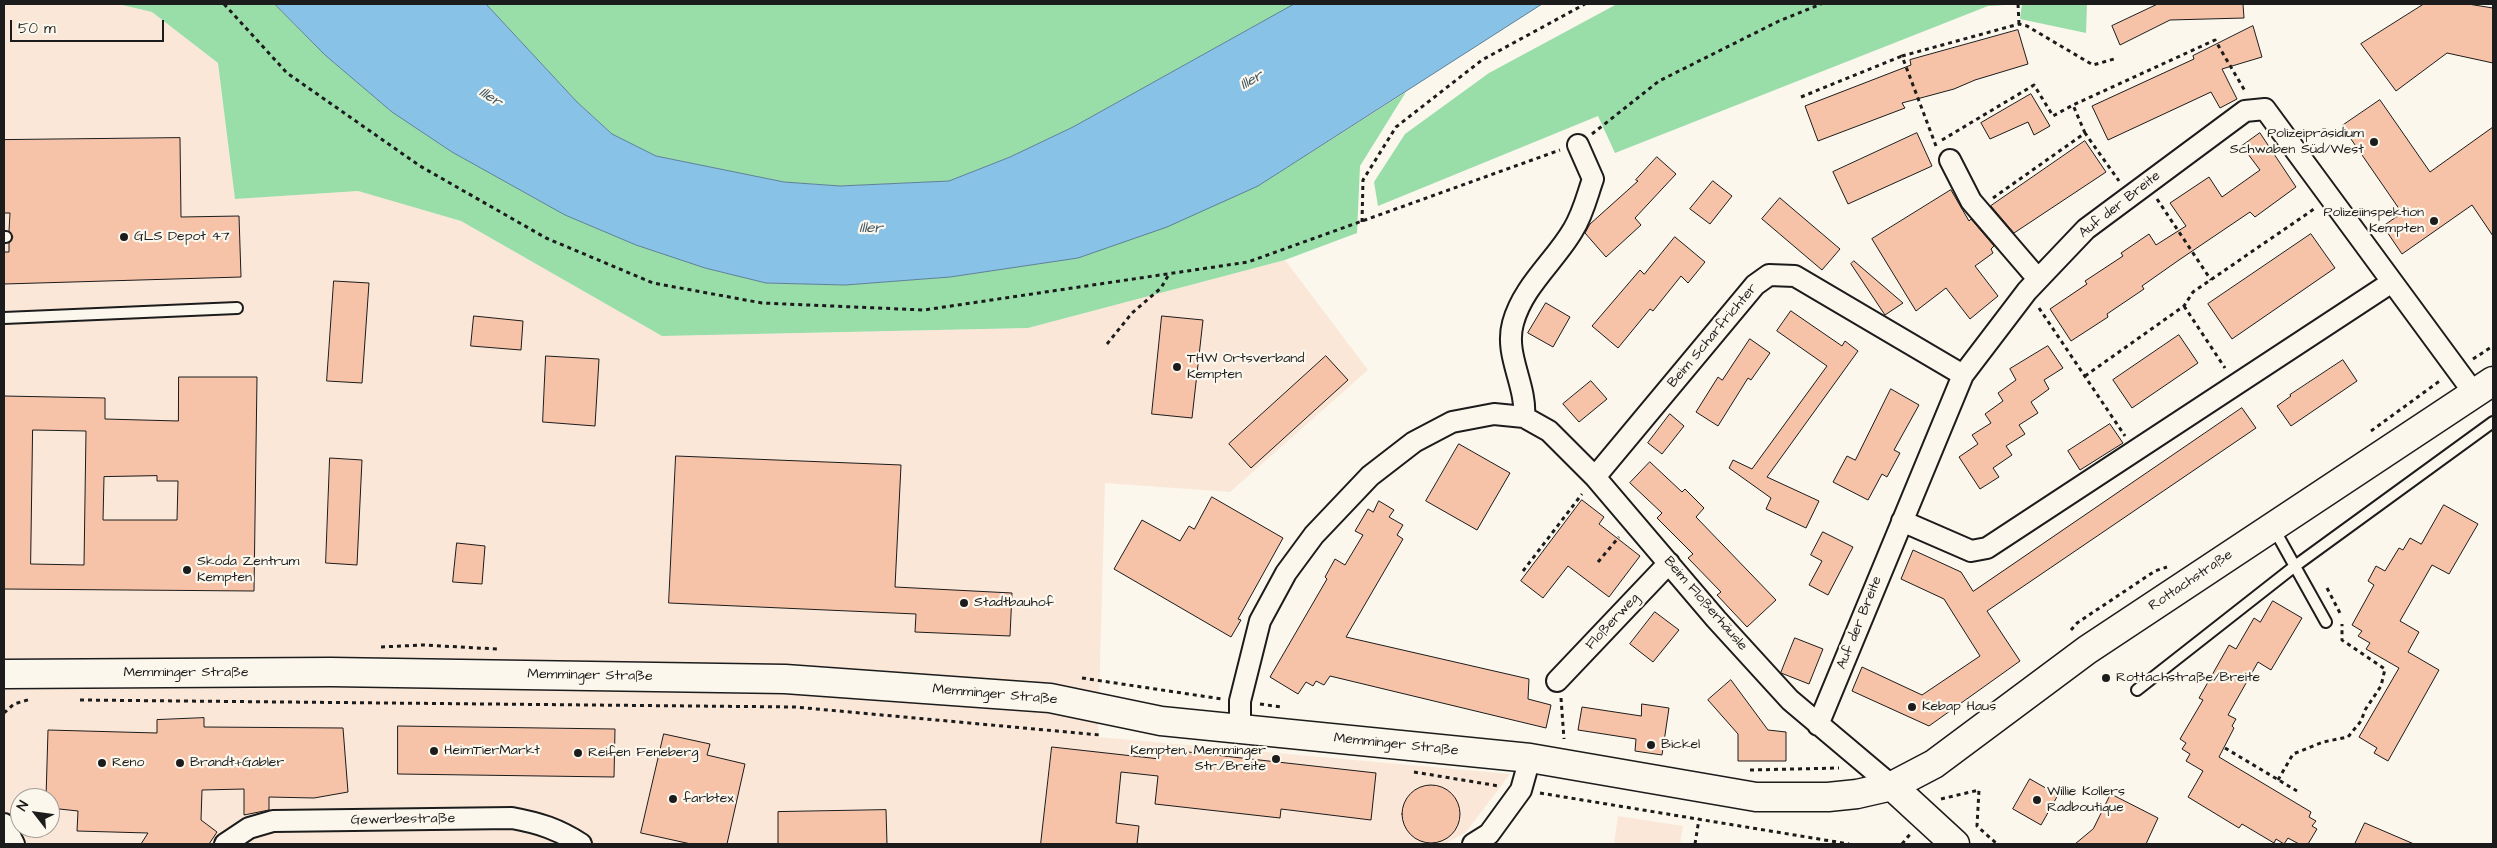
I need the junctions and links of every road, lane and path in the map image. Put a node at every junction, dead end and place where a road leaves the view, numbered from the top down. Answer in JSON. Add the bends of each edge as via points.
{"nodes":[{"id":1,"x":224,"y":4,"type":"edge"},
{"id":2,"x":1585,"y":4,"type":"edge"},
{"id":3,"x":1821,"y":4,"type":"edge"},
{"id":4,"x":2018,"y":4,"type":"edge"},
{"id":5,"x":2020,"y":24,"type":"junction"},
{"id":6,"x":1902,"y":56,"type":"junction"},
{"id":7,"x":2114,"y":59,"type":"dead end"},
{"id":8,"x":1801,"y":97,"type":"dead end"},
{"id":9,"x":2073,"y":105,"type":"junction"},
{"id":10,"x":2256,"y":110,"type":"junction"},
{"id":11,"x":2085,"y":133,"type":"junction"},
{"id":12,"x":1578,"y":145,"type":"junction"},
{"id":13,"x":1934,"y":145,"type":"junction"},
{"id":14,"x":1950,"y":160,"type":"joint"},
{"id":15,"x":2146,"y":183,"type":"junction"},
{"id":16,"x":2129,"y":196,"type":"junction"},
{"id":17,"x":2330,"y":198,"type":"junction"},
{"id":18,"x":1978,"y":209,"type":"junction"},
{"id":19,"x":1362,"y":222,"type":"junction"},
{"id":20,"x":1170,"y":274,"type":"junction"},
{"id":21,"x":2211,"y":280,"type":"junction"},
{"id":22,"x":2392,"y":282,"type":"junction"},
{"id":23,"x":2033,"y":285,"type":"junction"},
{"id":24,"x":2184,"y":306,"type":"junction"},
{"id":25,"x":236,"y":308,"type":"dead end"},
{"id":26,"x":4,"y":318,"type":"edge"},
{"id":27,"x":1107,"y":344,"type":"dead end"},
{"id":28,"x":1964,"y":375,"type":"junction"},
{"id":29,"x":2085,"y":376,"type":"junction"},
{"id":30,"x":2236,"y":384,"type":"junction"},
{"id":31,"x":2483,"y":387,"type":"edge"},
{"id":32,"x":1524,"y":417,"type":"junction"},
{"id":33,"x":2493,"y":422,"type":"edge"},
{"id":34,"x":2135,"y":450,"type":"junction"},
{"id":35,"x":1595,"y":477,"type":"junction"},
{"id":36,"x":1632,"y":521,"type":"junction"},
{"id":37,"x":1902,"y":521,"type":"junction"},
{"id":38,"x":2272,"y":526,"type":"junction"},
{"id":39,"x":2308,"y":556,"type":"junction"},
{"id":40,"x":1598,"y":562,"type":"dead end"},
{"id":41,"x":1669,"y":563,"type":"junction"},
{"id":42,"x":2295,"y":566,"type":"junction"},
{"id":43,"x":1523,"y":571,"type":"dead end"},
{"id":44,"x":2326,"y":622,"type":"dead end"},
{"id":45,"x":4,"y":674,"type":"edge"},
{"id":46,"x":1557,"y":681,"type":"joint"},
{"id":47,"x":2137,"y":690,"type":"dead end"},
{"id":48,"x":33,"y":699,"type":"dead end"},
{"id":49,"x":72,"y":700,"type":"dead end"},
{"id":50,"x":4,"y":713,"type":"edge"},
{"id":51,"x":1818,"y":725,"type":"junction"},
{"id":52,"x":1240,"y":729,"type":"junction"},
{"id":53,"x":1110,"y":735,"type":"dead end"},
{"id":54,"x":1564,"y":745,"type":"dead end"},
{"id":55,"x":2225,"y":748,"type":"dead end"},
{"id":56,"x":1530,"y":758,"type":"junction"},
{"id":57,"x":1410,"y":772,"type":"dead end"},
{"id":58,"x":2278,"y":780,"type":"junction"},
{"id":59,"x":1892,"y":786,"type":"junction"},
{"id":60,"x":1521,"y":790,"type":"junction"},
{"id":61,"x":2297,"y":792,"type":"dead end"},
{"id":62,"x":1699,"y":819,"type":"junction"},
{"id":63,"x":4,"y":824,"type":"edge"},
{"id":64,"x":14,"y":844,"type":"edge"},
{"id":65,"x":226,"y":844,"type":"edge"},
{"id":66,"x":581,"y":844,"type":"edge"},
{"id":67,"x":1473,"y":844,"type":"edge"},
{"id":68,"x":1695,"y":844,"type":"edge"},
{"id":69,"x":1849,"y":844,"type":"edge"},
{"id":70,"x":1954,"y":844,"type":"edge"}],
"edges":[{"from":1,"to":20,"type":"path","via":[[287,73],[420,166],[546,238],[653,282],[762,303],[924,310]]},
{"from":2,"to":19,"type":"path","via":[[1482,60],[1396,127],[1363,180]]},
{"from":3,"to":12,"type":"path","via":[[1659,81]]},
{"from":4,"to":5,"type":"path"},
{"from":5,"to":6,"type":"path"},
{"from":5,"to":7,"type":"path","via":[[2093,65]]},
{"from":6,"to":8,"type":"path"},
{"from":6,"to":13,"type":"path"},
{"from":9,"to":10,"type":"path","via":[[2215,40]]},
{"from":9,"to":11,"type":"path"},
{"from":9,"to":13,"type":"path","via":[[2053,116],[2034,85]]},
{"from":10,"to":15,"type":"street","name":"Auf der Breite","via":[[2244,111]]},
{"from":10,"to":17,"type":"street","via":[[2265,109]]},
{"from":11,"to":16,"type":"path"},
{"from":11,"to":18,"type":"path"},
{"from":12,"to":19,"type":"path"},
{"from":12,"to":32,"type":"street","via":[[1593,179],[1584,207],[1573,230],[1520,301],[1512,324],[1511,349],[1526,404]]},
{"from":13,"to":14,"type":"path"},
{"from":14,"to":18,"type":"street"},
{"from":15,"to":16,"type":"street","name":"Auf der Breite"},
{"from":15,"to":21,"type":"path"},
{"from":16,"to":23,"type":"street","name":"Auf der Breite","via":[[2086,229]]},
{"from":17,"to":21,"type":"path"},
{"from":17,"to":22,"type":"street"},
{"from":18,"to":23,"type":"street"},
{"from":19,"to":20,"type":"path","via":[[1248,262]]},
{"from":20,"to":27,"type":"path","via":[[1161,288],[1132,313]]},
{"from":21,"to":24,"type":"path","via":[[2193,292]]},
{"from":22,"to":30,"type":"street"},
{"from":22,"to":31,"type":"street"},
{"from":23,"to":28,"type":"street","name":"Auf der Breite"},
{"from":23,"to":29,"type":"path"},
{"from":24,"to":29,"type":"path"},
{"from":24,"to":30,"type":"path"},
{"from":25,"to":26,"type":"lane"},
{"from":28,"to":35,"type":"street","name":"Beim Scharfrichter","via":[[1795,276],[1769,275],[1755,285]]},
{"from":28,"to":37,"type":"street","name":"Auf der Breite"},
{"from":29,"to":34,"type":"path"},
{"from":30,"to":34,"type":"street"},
{"from":31,"to":38,"type":"main road","name":"Rottachstraße"},
{"from":32,"to":35,"type":"street","name":"Beim Floßerhäusle","via":[[1549,431]]},
{"from":32,"to":52,"type":"street","name":"Beim Floßerhäusle","via":[[1494,414],[1452,422],[1414,442],[1370,476],[1314,535],[1286,573],[1260,622],[1240,701]]},
{"from":33,"to":39,"type":"lane"},
{"from":34,"to":37,"type":"street","via":[[1987,548],[1970,551]]},
{"from":35,"to":36,"type":"street","name":"Beim Floßerhäusle"},
{"from":35,"to":43,"type":"path"},
{"from":36,"to":40,"type":"path"},
{"from":36,"to":41,"type":"street","name":"Beim Floßerhäusle"},
{"from":37,"to":51,"type":"street","name":"Auf der Breite"},
{"from":38,"to":42,"type":"lane"},
{"from":38,"to":59,"type":"main road","name":"Rottachstraße","via":[[2087,650],[1934,764]]},
{"from":39,"to":42,"type":"lane"},
{"from":39,"to":58,"type":"path","via":[[2339,608],[2343,620],[2342,640],[2385,669],[2381,686],[2348,737],[2323,742],[2293,754]]},
{"from":41,"to":46,"type":"street","name":"Floßerweg"},
{"from":41,"to":51,"type":"street","name":"Beim Floßerhäusle","via":[[1790,700]]},
{"from":42,"to":44,"type":"lane"},
{"from":42,"to":47,"type":"lane"},
{"from":45,"to":52,"type":"main road","name":"Memminger Straße","via":[[331,672],[784,679],[1050,698],[1161,721]]},
{"from":46,"to":54,"type":"path","via":[[1562,701]]},
{"from":48,"to":50,"type":"path","via":[[14,704]]},
{"from":49,"to":53,"type":"path","via":[[795,707]]},
{"from":51,"to":59,"type":"street","name":"Beim Floßerhäusle"},
{"from":52,"to":56,"type":"main road","name":"Memminger Straße"},
{"from":55,"to":58,"type":"path"},
{"from":56,"to":59,"type":"main road","name":"Memminger Straße","via":[[1756,797],[1828,797]]},
{"from":56,"to":60,"type":"street"},
{"from":57,"to":60,"type":"path"},
{"from":58,"to":61,"type":"path"},
{"from":59,"to":70,"type":"main road"},
{"from":60,"to":62,"type":"path"},
{"from":60,"to":67,"type":"street","via":[[1489,834]]},
{"from":62,"to":68,"type":"path"},
{"from":62,"to":69,"type":"path"},
{"from":63,"to":64,"type":"street"},
{"from":65,"to":66,"type":"street","name":"Gewerbestraße","via":[[249,828],[273,821],[512,818],[542,823]]}]}
